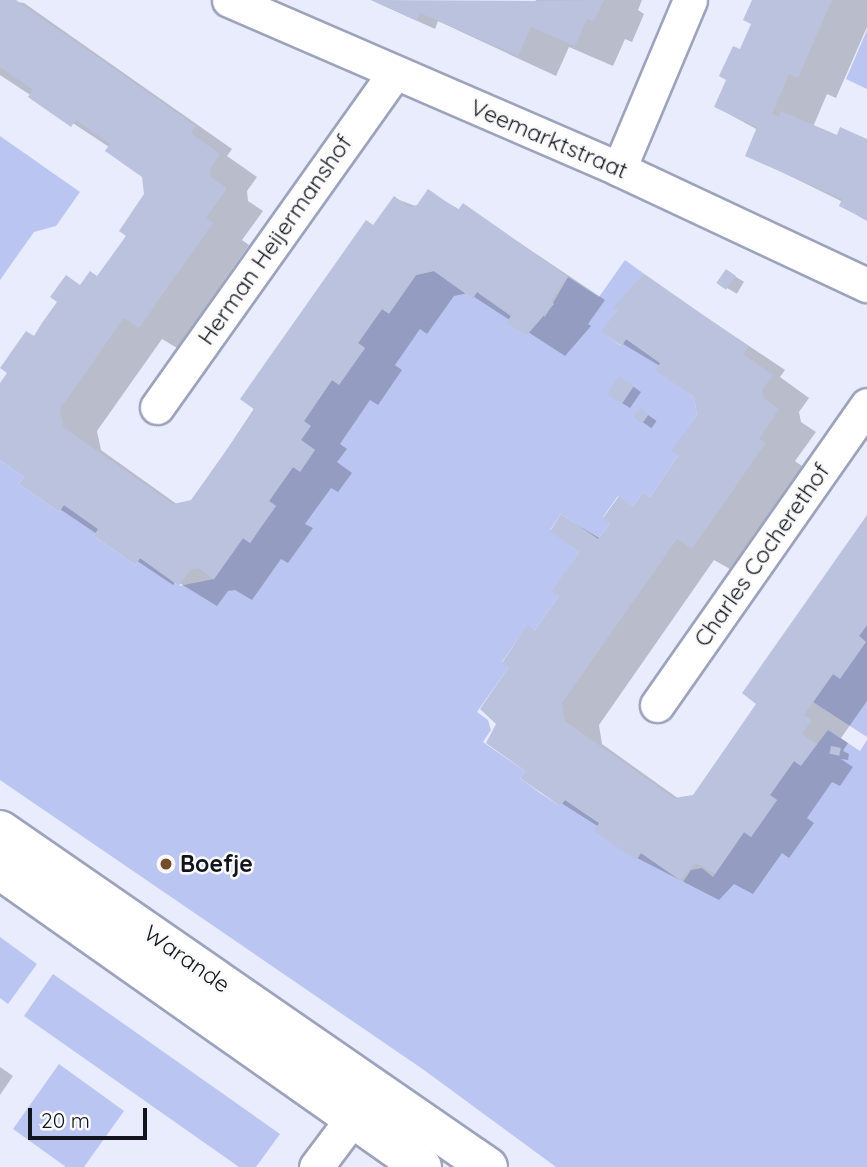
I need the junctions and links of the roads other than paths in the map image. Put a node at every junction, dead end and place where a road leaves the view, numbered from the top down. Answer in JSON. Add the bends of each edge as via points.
{"nodes":[{"id":1,"x":229,"y":0,"type":"edge"},
{"id":2,"x":690,"y":0,"type":"edge"},
{"id":3,"x":394,"y":73,"type":"junction"},
{"id":4,"x":619,"y":169,"type":"junction"},
{"id":5,"x":867,"y":285,"type":"edge"},
{"id":6,"x":867,"y":405,"type":"edge"},
{"id":7,"x":157,"y":407,"type":"dead end"},
{"id":8,"x":657,"y":705,"type":"dead end"},
{"id":9,"x":0,"y":830,"type":"edge"},
{"id":10,"x":0,"y":870,"type":"edge"},
{"id":11,"x":364,"y":1102,"type":"junction"},
{"id":12,"x":316,"y":1167,"type":"edge"},
{"id":13,"x":422,"y":1167,"type":"edge"},
{"id":14,"x":488,"y":1167,"type":"edge"}],
"edges":[{"from":1,"to":3,"type":"street","name":"Veemarktstraat"},
{"from":2,"to":4,"type":"street"},
{"from":3,"to":4,"type":"street","name":"Veemarktstraat"},
{"from":3,"to":7,"type":"street","name":"Herman Heijermanshof"},
{"from":4,"to":5,"type":"street","name":"Veemarktstraat"},
{"from":6,"to":8,"type":"street","name":"Charles Cocherethof"},
{"from":9,"to":11,"type":"street","name":"Warande"},
{"from":10,"to":11,"type":"street","name":"Warande"},
{"from":11,"to":12,"type":"street"},
{"from":11,"to":13,"type":"street"},
{"from":11,"to":14,"type":"street"}]}
